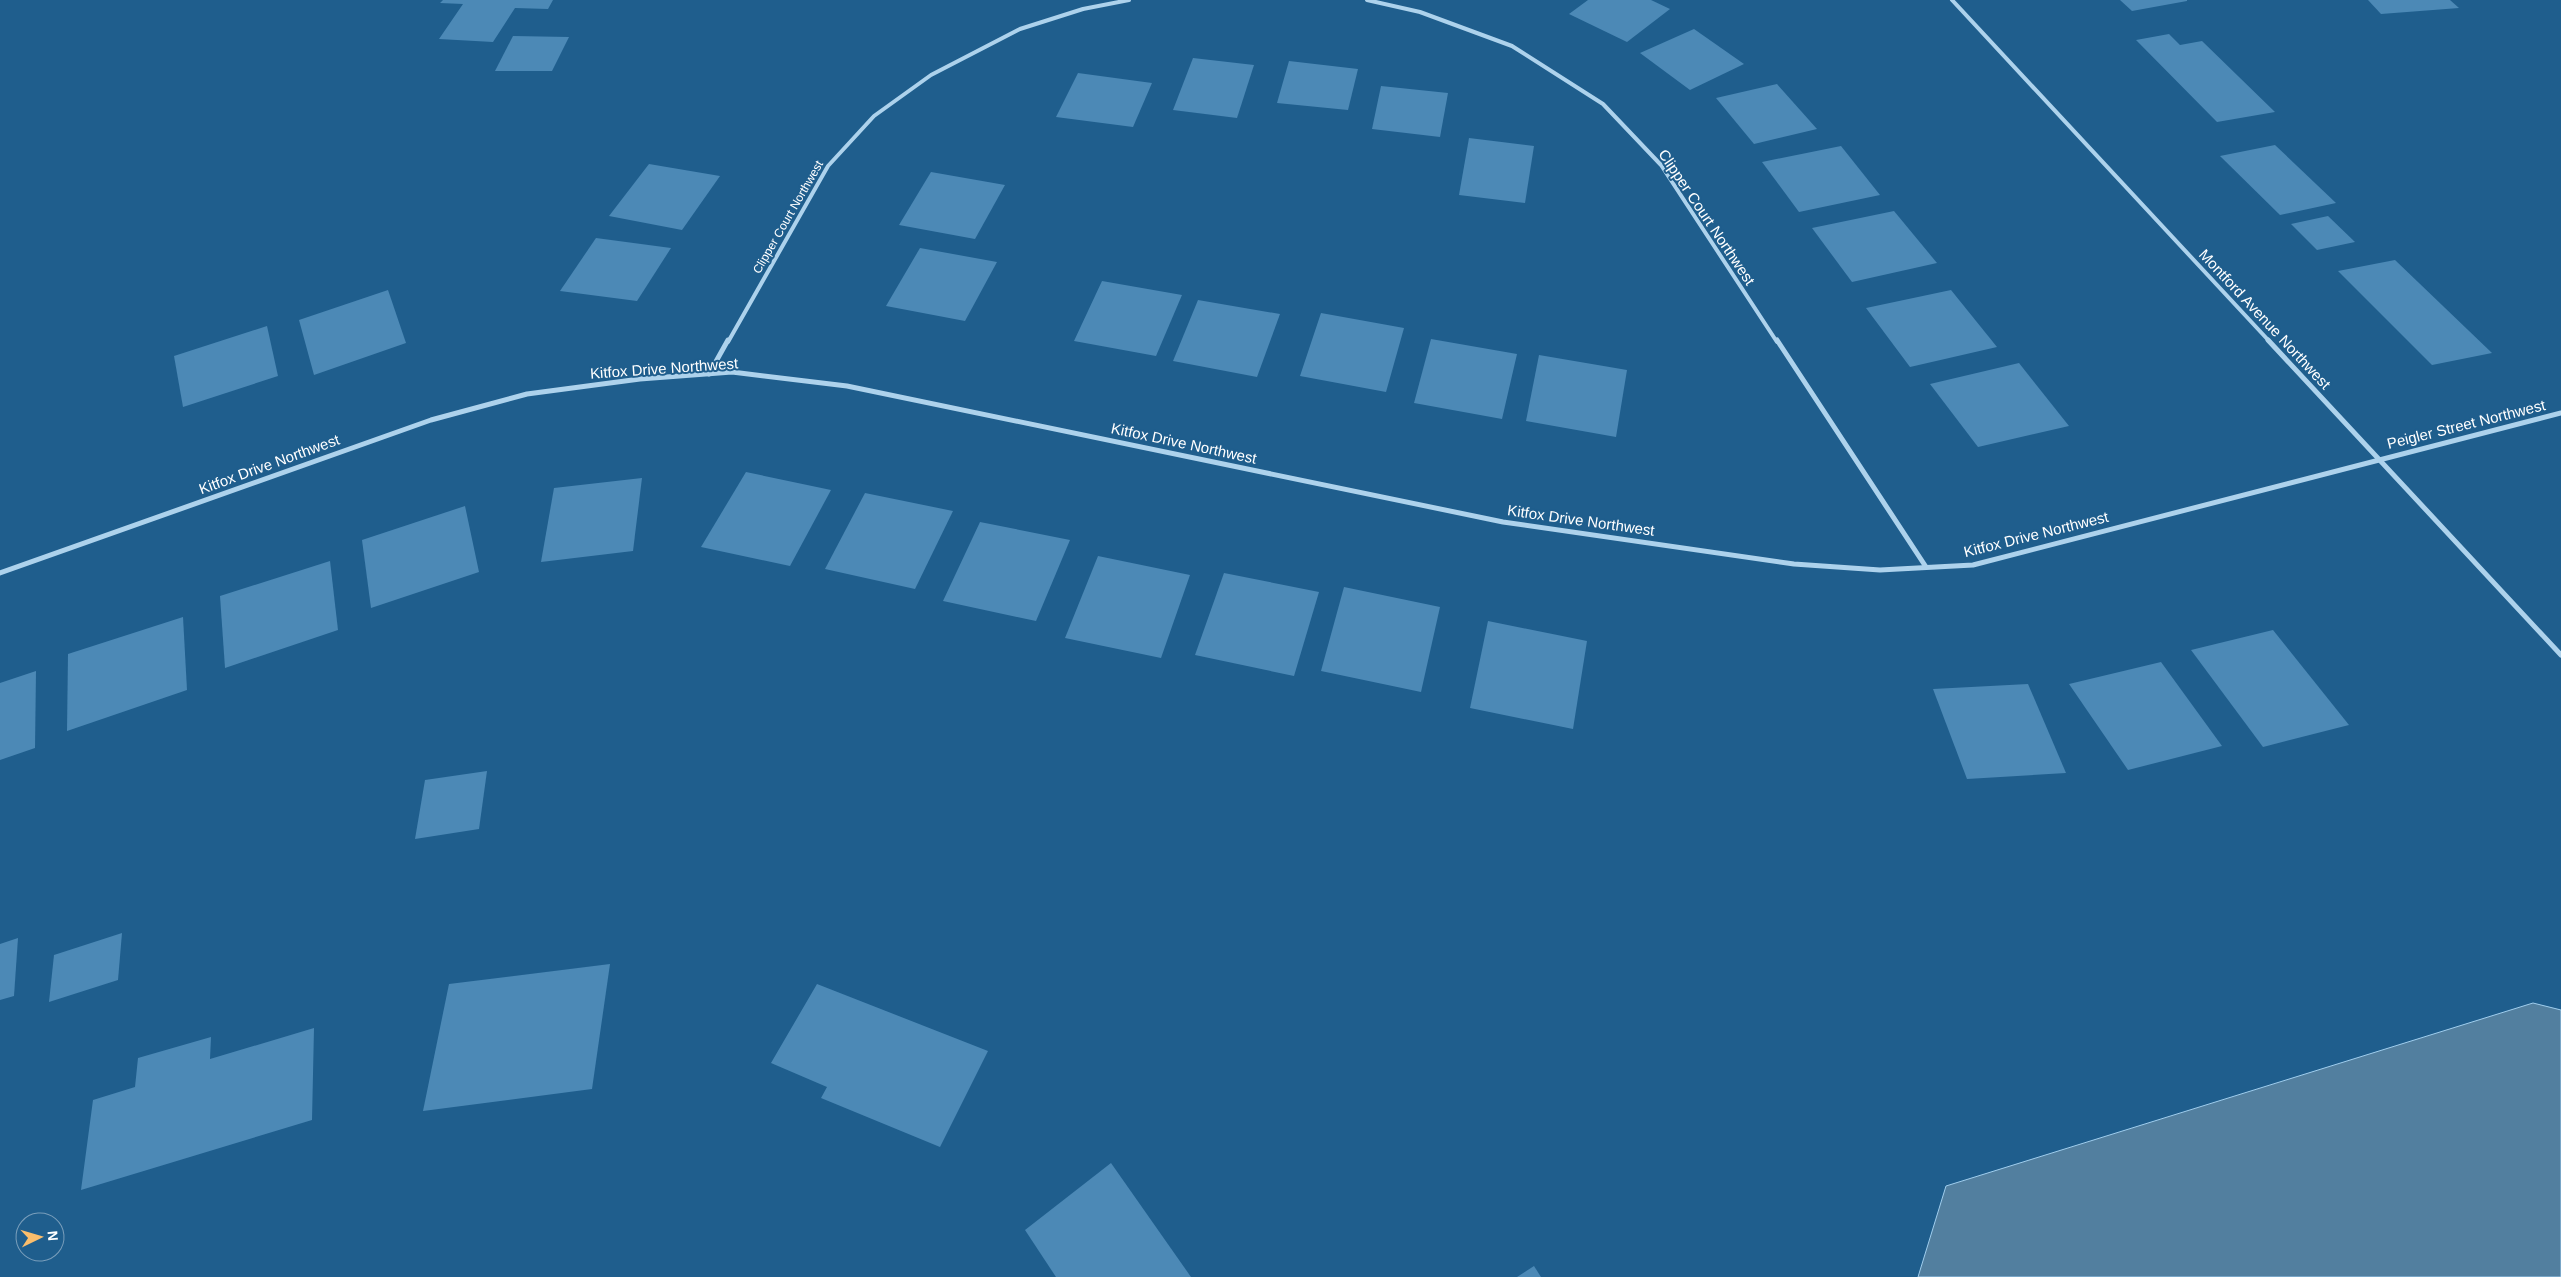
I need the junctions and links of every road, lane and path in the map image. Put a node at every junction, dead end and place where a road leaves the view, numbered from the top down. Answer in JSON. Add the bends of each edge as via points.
{"nodes":[{"id":1,"x":1129,"y":0,"type":"edge"},
{"id":2,"x":1367,"y":0,"type":"edge"},
{"id":3,"x":1952,"y":0,"type":"edge"},
{"id":4,"x":710,"y":374,"type":"junction"},
{"id":5,"x":2561,"y":413,"type":"edge"},
{"id":6,"x":2378,"y":459,"type":"junction"},
{"id":7,"x":1926,"y":567,"type":"junction"},
{"id":8,"x":0,"y":573,"type":"edge"},
{"id":9,"x":2561,"y":656,"type":"edge"}],
"edges":[{"from":1,"to":4,"type":"street","name":"Clipper Court Northwest","via":[[1083,9],[1020,29],[931,75],[874,116],[828,166]]},
{"from":2,"to":7,"type":"street","name":"Clipper Court Northwest","via":[[1420,12],[1512,46],[1603,104],[1661,165]]},
{"from":3,"to":6,"type":"street","name":"Montford Avenue Northwest"},
{"from":4,"to":7,"type":"street","name":"Kitfox Drive Northwest","via":[[732,372],[847,386],[1504,522],[1794,564],[1880,570]]},
{"from":4,"to":8,"type":"street","name":"Kitfox Drive Northwest","via":[[640,379],[527,394],[431,420]]},
{"from":5,"to":6,"type":"street","name":"Peigler Street Northwest"},
{"from":6,"to":7,"type":"street","name":"Kitfox Drive Northwest","via":[[1973,565]]},
{"from":6,"to":9,"type":"street","name":"Montford Avenue Northwest"}]}
